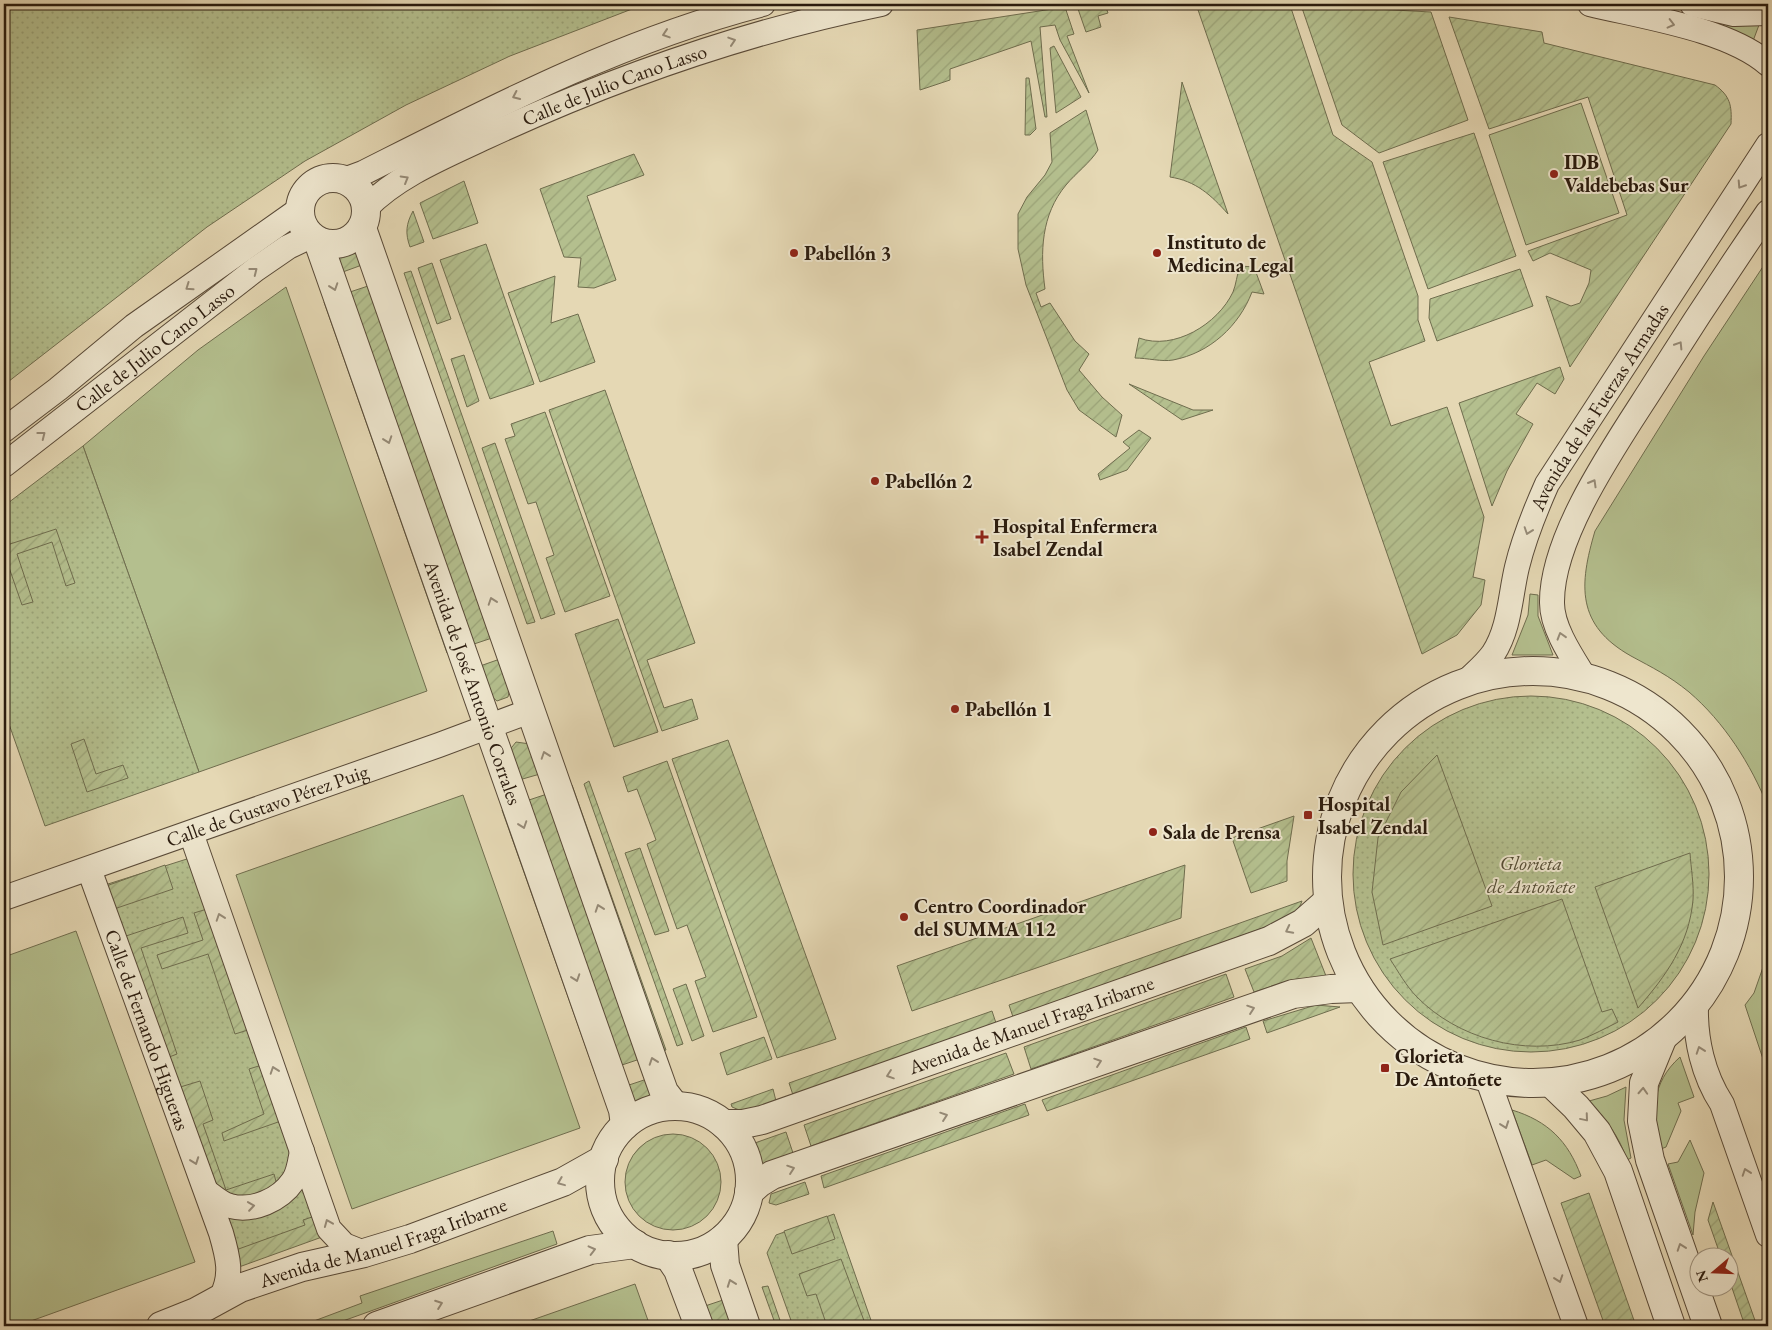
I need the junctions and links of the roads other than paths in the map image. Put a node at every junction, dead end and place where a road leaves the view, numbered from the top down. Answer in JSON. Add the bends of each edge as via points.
{"nodes":[{"id":1,"x":763,"y":4,"type":"edge"},
{"id":2,"x":881,"y":4,"type":"edge"},
{"id":3,"x":1590,"y":4,"type":"edge"},
{"id":4,"x":1692,"y":4,"type":"edge"},
{"id":5,"x":1768,"y":13,"type":"edge"},
{"id":6,"x":1768,"y":64,"type":"edge"},
{"id":7,"x":1768,"y":145,"type":"edge"},
{"id":8,"x":344,"y":180,"type":"junction"},
{"id":9,"x":300,"y":209,"type":"junction"},
{"id":10,"x":1768,"y":212,"type":"edge"},
{"id":11,"x":364,"y":218,"type":"junction"},
{"id":12,"x":314,"y":239,"type":"junction"},
{"id":13,"x":4,"y":430,"type":"edge"},
{"id":14,"x":4,"y":465,"type":"edge"},
{"id":15,"x":1585,"y":678,"type":"junction"},
{"id":16,"x":1466,"y":682,"type":"junction"},
{"id":17,"x":530,"y":711,"type":"junction"},
{"id":18,"x":488,"y":727,"type":"junction"},
{"id":19,"x":191,"y":833,"type":"junction"},
{"id":20,"x":89,"y":869,"type":"junction"},
{"id":21,"x":4,"y":898,"type":"edge"},
{"id":22,"x":1328,"y":901,"type":"junction"},
{"id":23,"x":1359,"y":988,"type":"junction"},
{"id":24,"x":1696,"y":1005,"type":"junction"},
{"id":25,"x":1662,"y":1039,"type":"junction"},
{"id":26,"x":1488,"y":1080,"type":"junction"},
{"id":27,"x":1551,"y":1084,"type":"junction"},
{"id":28,"x":674,"y":1105,"type":"junction"},
{"id":29,"x":724,"y":1124,"type":"junction"},
{"id":30,"x":625,"y":1125,"type":"junction"},
{"id":31,"x":302,"y":1151,"type":"junction"},
{"id":32,"x":604,"y":1159,"type":"junction"},
{"id":33,"x":207,"y":1192,"type":"junction"},
{"id":34,"x":749,"y":1192,"type":"junction"},
{"id":35,"x":1768,"y":1234,"type":"edge"},
{"id":36,"x":723,"y":1239,"type":"junction"},
{"id":37,"x":635,"y":1244,"type":"junction"},
{"id":38,"x":364,"y":1253,"type":"junction"},
{"id":39,"x":668,"y":1255,"type":"junction"},
{"id":40,"x":221,"y":1298,"type":"junction"},
{"id":41,"x":161,"y":1326,"type":"edge"},
{"id":42,"x":380,"y":1326,"type":"edge"},
{"id":43,"x":699,"y":1326,"type":"edge"},
{"id":44,"x":746,"y":1326,"type":"edge"},
{"id":45,"x":1576,"y":1326,"type":"edge"},
{"id":46,"x":1671,"y":1326,"type":"edge"},
{"id":47,"x":1708,"y":1326,"type":"edge"}],
"edges":[{"from":1,"to":8,"type":"street","name":"Calle de Julio Cano Lasso","one_way":true,"via":[[622,50],[530,89]]},
{"from":11,"to":2,"type":"street","name":"Calle de Julio Cano Lasso","one_way":true,"via":[[384,191],[535,114],[637,72],[756,34]]},
{"from":3,"to":6,"type":"street","one_way":true,"via":[[1726,39],[1754,52]]},
{"from":4,"to":5,"type":"street","via":[[1734,14]]},
{"from":7,"to":16,"type":"street","name":"Avenida de las Fuerzas Armadas","one_way":true,"via":[[1547,484],[1517,564],[1502,637],[1492,656]]},
{"from":8,"to":9,"type":"street","via":[[334,178],[314,183],[307,190]]},
{"from":8,"to":11,"type":"street","via":[[359,190]]},
{"from":9,"to":12,"type":"street","via":[[300,219]]},
{"from":9,"to":13,"type":"street","name":"Calle de Julio Cano Lasso","one_way":true,"via":[[134,326]]},
{"from":15,"to":10,"type":"street","name":"Avenida de las Fuerzas Armadas","one_way":true,"via":[[1563,644],[1551,605],[1554,573],[1579,508],[1615,445]]},
{"from":11,"to":12,"type":"street","via":[[348,242],[338,244]]},
{"from":17,"to":11,"type":"street","one_way":true},
{"from":14,"to":12,"type":"street","name":"Calle de Julio Cano Lasso","one_way":true,"via":[[256,269],[288,247]]},
{"from":12,"to":18,"type":"street","name":"Avenida de José Antonio Corrales","one_way":true},
{"from":15,"to":16,"type":"street","via":[[1546,671],[1506,672]]},
{"from":15,"to":24,"type":"street","via":[[1613,687],[1639,701],[1684,737],[1707,768],[1728,812],[1738,869],[1736,907],[1724,954]]},
{"from":16,"to":22,"type":"street","via":[[1422,702],[1398,720],[1358,766],[1334,822],[1328,851]]},
{"from":17,"to":18,"type":"street","name":"Calle de Gustavo Pérez Puig"},
{"from":28,"to":17,"type":"street","one_way":true,"via":[[664,1092]]},
{"from":18,"to":19,"type":"street","name":"Calle de Gustavo Pérez Puig"},
{"from":18,"to":30,"type":"street","name":"Avenida de José Antonio Corrales","one_way":true,"via":[[623,1110]]},
{"from":19,"to":20,"type":"street","name":"Calle de Gustavo Pérez Puig"},
{"from":31,"to":19,"type":"street","one_way":true},
{"from":20,"to":21,"type":"street","name":"Calle de Gustavo Pérez Puig"},
{"from":20,"to":33,"type":"street","name":"Calle de Fernando Higueras","one_way":true},
{"from":22,"to":23,"type":"street","via":[[1338,946]]},
{"from":22,"to":29,"type":"street","name":"Avenida de Manuel Fraga Iribarne","one_way":true,"via":[[1303,923],[1269,941],[762,1120]]},
{"from":23,"to":26,"type":"street","via":[[1375,1010],[1407,1042],[1446,1065]]},
{"from":34,"to":23,"type":"street","one_way":true,"via":[[772,1175],[1293,994]]},
{"from":24,"to":25,"type":"street"},
{"from":35,"to":24,"type":"street","one_way":true,"via":[[1697,1043]]},
{"from":25,"to":27,"type":"street","via":[[1610,1070]]},
{"from":47,"to":25,"type":"street","one_way":true,"via":[[1650,1160],[1642,1121],[1644,1082]]},
{"from":26,"to":27,"type":"street"},
{"from":26,"to":45,"type":"street","one_way":true},
{"from":27,"to":46,"type":"street","one_way":true,"via":[[1597,1132],[1618,1171]]},
{"from":28,"to":29,"type":"street","via":[[700,1110]]},
{"from":28,"to":30,"type":"street","via":[[646,1111]]},
{"from":29,"to":34,"type":"street","via":[[737,1139],[745,1156]]},
{"from":30,"to":32,"type":"street","via":[[611,1141]]},
{"from":33,"to":31,"type":"street","one_way":true,"via":[[230,1207],[266,1203],[278,1197],[294,1181]]},
{"from":38,"to":31,"type":"street","one_way":true,"via":[[344,1245],[329,1229]]},
{"from":32,"to":37,"type":"street","via":[[600,1185],[604,1203],[615,1224]]},
{"from":32,"to":38,"type":"street","name":"Avenida de Manuel Fraga Iribarne","one_way":true,"via":[[563,1182]]},
{"from":33,"to":40,"type":"street","name":"Calle de Fernando Higueras","via":[[228,1259],[228,1285]]},
{"from":34,"to":36,"type":"street","via":[[740,1218]]},
{"from":36,"to":39,"type":"street","via":[[704,1250]]},
{"from":44,"to":36,"type":"street","one_way":true,"via":[[725,1265]]},
{"from":37,"to":39,"type":"street"},
{"from":42,"to":37,"type":"street","one_way":true,"via":[[590,1250]]},
{"from":38,"to":40,"type":"street","name":"Avenida de Manuel Fraga Iribarne","via":[[287,1271]]},
{"from":39,"to":43,"type":"street","via":[[678,1270]]},
{"from":40,"to":41,"type":"street","name":"Avenida de Manuel Fraga Iribarne"}]}
